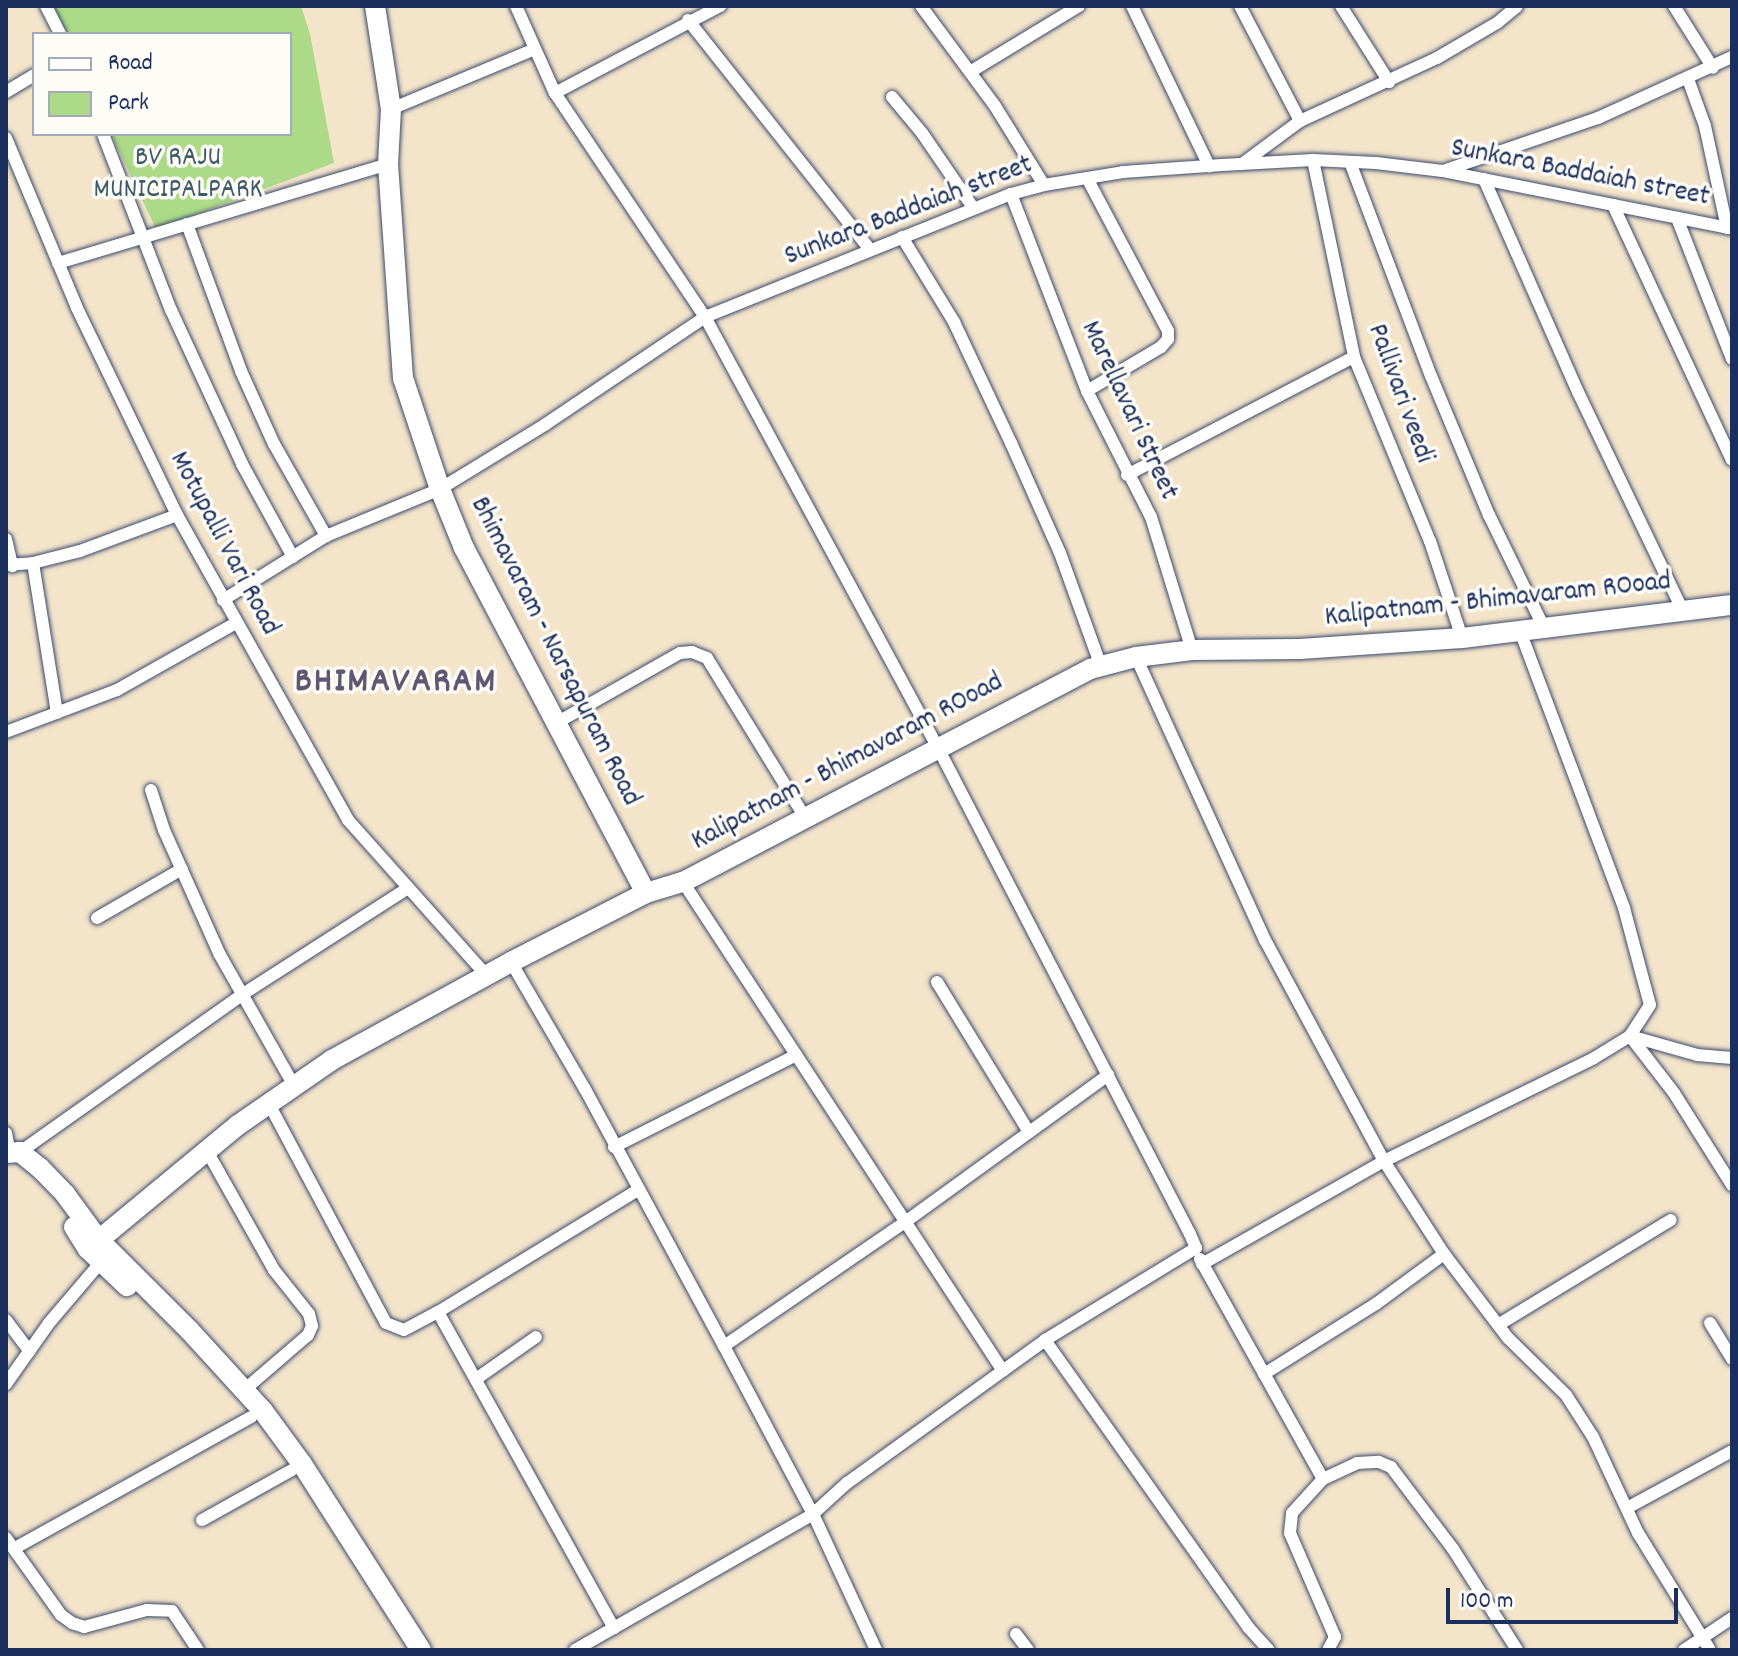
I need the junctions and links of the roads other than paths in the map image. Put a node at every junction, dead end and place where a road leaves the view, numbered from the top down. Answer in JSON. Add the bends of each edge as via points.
{"nodes":[{"id":1,"x":46,"y":6,"type":"edge"},
{"id":2,"x":375,"y":6,"type":"edge"},
{"id":3,"x":516,"y":6,"type":"edge"},
{"id":4,"x":921,"y":6,"type":"edge"},
{"id":5,"x":1079,"y":6,"type":"edge"},
{"id":6,"x":1132,"y":6,"type":"edge"},
{"id":7,"x":1240,"y":6,"type":"edge"},
{"id":8,"x":1341,"y":6,"type":"edge"},
{"id":9,"x":1674,"y":6,"type":"edge"},
{"id":10,"x":714,"y":7,"type":"edge"},
{"id":11,"x":1509,"y":9,"type":"edge"},
{"id":12,"x":688,"y":20,"type":"junction"},
{"id":13,"x":59,"y":32,"type":"edge"},
{"id":14,"x":535,"y":49,"type":"junction"},
{"id":15,"x":1732,"y":57,"type":"edge"},
{"id":16,"x":1713,"y":68,"type":"junction"},
{"id":17,"x":970,"y":72,"type":"junction"},
{"id":18,"x":32,"y":76,"type":"edge"},
{"id":19,"x":1688,"y":79,"type":"junction"},
{"id":20,"x":1389,"y":82,"type":"junction"},
{"id":21,"x":6,"y":92,"type":"edge"},
{"id":22,"x":555,"y":93,"type":"junction"},
{"id":23,"x":892,"y":97,"type":"dead end"},
{"id":24,"x":391,"y":109,"type":"junction"},
{"id":25,"x":1300,"y":121,"type":"junction"},
{"id":26,"x":104,"y":136,"type":"edge"},
{"id":27,"x":6,"y":138,"type":"edge"},
{"id":28,"x":1313,"y":160,"type":"junction"},
{"id":29,"x":1350,"y":162,"type":"junction"},
{"id":30,"x":388,"y":164,"type":"junction"},
{"id":31,"x":1242,"y":164,"type":"junction"},
{"id":32,"x":1209,"y":166,"type":"junction"},
{"id":33,"x":1443,"y":171,"type":"junction"},
{"id":34,"x":1087,"y":178,"type":"junction"},
{"id":35,"x":1484,"y":179,"type":"junction"},
{"id":36,"x":1044,"y":185,"type":"junction"},
{"id":37,"x":1011,"y":194,"type":"junction"},
{"id":38,"x":1613,"y":205,"type":"junction"},
{"id":39,"x":974,"y":209,"type":"junction"},
{"id":40,"x":1677,"y":218,"type":"junction"},
{"id":41,"x":187,"y":224,"type":"junction"},
{"id":42,"x":1729,"y":228,"type":"edge"},
{"id":43,"x":146,"y":237,"type":"junction"},
{"id":44,"x":902,"y":237,"type":"junction"},
{"id":45,"x":870,"y":250,"type":"junction"},
{"id":46,"x":58,"y":263,"type":"junction"},
{"id":47,"x":705,"y":317,"type":"junction"},
{"id":48,"x":1354,"y":357,"type":"junction"},
{"id":49,"x":1732,"y":359,"type":"edge"},
{"id":50,"x":1087,"y":391,"type":"junction"},
{"id":51,"x":1732,"y":460,"type":"edge"},
{"id":52,"x":1127,"y":475,"type":"junction"},
{"id":53,"x":440,"y":489,"type":"junction"},
{"id":54,"x":177,"y":515,"type":"junction"},
{"id":55,"x":326,"y":536,"type":"junction"},
{"id":56,"x":6,"y":539,"type":"edge"},
{"id":57,"x":293,"y":557,"type":"junction"},
{"id":58,"x":33,"y":563,"type":"junction"},
{"id":59,"x":9,"y":566,"type":"edge"},
{"id":60,"x":223,"y":600,"type":"junction"},
{"id":61,"x":1732,"y":605,"type":"edge"},
{"id":62,"x":1683,"y":611,"type":"junction"},
{"id":63,"x":236,"y":623,"type":"junction"},
{"id":64,"x":1544,"y":628,"type":"junction"},
{"id":65,"x":1520,"y":631,"type":"junction"},
{"id":66,"x":1462,"y":638,"type":"junction"},
{"id":67,"x":1192,"y":650,"type":"junction"},
{"id":68,"x":1136,"y":657,"type":"junction"},
{"id":69,"x":1101,"y":666,"type":"junction"},
{"id":70,"x":57,"y":713,"type":"junction"},
{"id":71,"x":558,"y":722,"type":"junction"},
{"id":72,"x":6,"y":732,"type":"edge"},
{"id":73,"x":937,"y":746,"type":"junction"},
{"id":74,"x":151,"y":790,"type":"dead end"},
{"id":75,"x":805,"y":817,"type":"junction"},
{"id":76,"x":182,"y":869,"type":"junction"},
{"id":77,"x":683,"y":882,"type":"junction"},
{"id":78,"x":408,"y":888,"type":"junction"},
{"id":79,"x":646,"y":893,"type":"junction"},
{"id":80,"x":97,"y":918,"type":"dead end"},
{"id":81,"x":511,"y":962,"type":"junction"},
{"id":82,"x":486,"y":975,"type":"junction"},
{"id":83,"x":937,"y":982,"type":"dead end"},
{"id":84,"x":243,"y":994,"type":"junction"},
{"id":85,"x":1630,"y":1036,"type":"junction"},
{"id":86,"x":796,"y":1055,"type":"junction"},
{"id":87,"x":1732,"y":1058,"type":"edge"},
{"id":88,"x":1108,"y":1075,"type":"junction"},
{"id":89,"x":294,"y":1086,"type":"junction"},
{"id":90,"x":269,"y":1104,"type":"junction"},
{"id":91,"x":1029,"y":1132,"type":"junction"},
{"id":92,"x":614,"y":1147,"type":"junction"},
{"id":93,"x":207,"y":1151,"type":"junction"},
{"id":94,"x":10,"y":1152,"type":"edge"},
{"id":95,"x":1384,"y":1161,"type":"junction"},
{"id":96,"x":1732,"y":1185,"type":"edge"},
{"id":97,"x":638,"y":1190,"type":"junction"},
{"id":98,"x":1671,"y":1220,"type":"dead end"},
{"id":99,"x":905,"y":1222,"type":"junction"},
{"id":100,"x":1196,"y":1248,"type":"junction"},
{"id":101,"x":96,"y":1250,"type":"junction"},
{"id":102,"x":1444,"y":1254,"type":"junction"},
{"id":103,"x":1202,"y":1264,"type":"junction"},
{"id":104,"x":438,"y":1312,"type":"junction"},
{"id":105,"x":6,"y":1320,"type":"edge"},
{"id":106,"x":1710,"y":1323,"type":"dead end"},
{"id":107,"x":1498,"y":1325,"type":"junction"},
{"id":108,"x":536,"y":1337,"type":"dead end"},
{"id":109,"x":1045,"y":1340,"type":"junction"},
{"id":110,"x":724,"y":1346,"type":"junction"},
{"id":111,"x":29,"y":1351,"type":"junction"},
{"id":112,"x":1732,"y":1359,"type":"edge"},
{"id":113,"x":1003,"y":1371,"type":"junction"},
{"id":114,"x":1264,"y":1374,"type":"junction"},
{"id":115,"x":476,"y":1379,"type":"junction"},
{"id":116,"x":6,"y":1384,"type":"edge"},
{"id":117,"x":243,"y":1391,"type":"junction"},
{"id":118,"x":251,"y":1417,"type":"junction"},
{"id":119,"x":1732,"y":1451,"type":"edge"},
{"id":120,"x":292,"y":1470,"type":"junction"},
{"id":121,"x":1323,"y":1479,"type":"junction"},
{"id":122,"x":1627,"y":1508,"type":"junction"},
{"id":123,"x":813,"y":1514,"type":"junction"},
{"id":124,"x":202,"y":1520,"type":"dead end"},
{"id":125,"x":10,"y":1543,"type":"edge"},
{"id":126,"x":1732,"y":1618,"type":"edge"},
{"id":127,"x":614,"y":1628,"type":"junction"},
{"id":128,"x":1016,"y":1634,"type":"dead end"},
{"id":129,"x":1702,"y":1637,"type":"junction"},
{"id":130,"x":198,"y":1650,"type":"edge"},
{"id":131,"x":406,"y":1650,"type":"edge"},
{"id":132,"x":421,"y":1650,"type":"edge"},
{"id":133,"x":575,"y":1650,"type":"edge"},
{"id":134,"x":876,"y":1650,"type":"edge"},
{"id":135,"x":1028,"y":1650,"type":"edge"},
{"id":136,"x":1269,"y":1650,"type":"edge"},
{"id":137,"x":1328,"y":1650,"type":"edge"},
{"id":138,"x":1517,"y":1650,"type":"edge"},
{"id":139,"x":1684,"y":1650,"type":"edge"},
{"id":140,"x":1710,"y":1650,"type":"edge"}],
"edges":[{"from":1,"to":13,"type":"street"},
{"from":2,"to":24,"type":"main road","name":"Bhimavaram - Narsapuram Road"},
{"from":3,"to":14,"type":"street"},
{"from":4,"to":17,"type":"street"},
{"from":5,"to":17,"type":"street"},
{"from":6,"to":32,"type":"street"},
{"from":7,"to":25,"type":"street"},
{"from":8,"to":20,"type":"street"},
{"from":9,"to":16,"type":"street"},
{"from":10,"to":12,"type":"street"},
{"from":11,"to":20,"type":"street"},
{"from":12,"to":22,"type":"street"},
{"from":12,"to":45,"type":"street"},
{"from":14,"to":22,"type":"street"},
{"from":14,"to":24,"type":"street"},
{"from":15,"to":16,"type":"street"},
{"from":16,"to":19,"type":"street"},
{"from":17,"to":36,"type":"street"},
{"from":18,"to":21,"type":"street"},
{"from":19,"to":33,"type":"street","via":[[1598,118]]},
{"from":19,"to":42,"type":"street"},
{"from":20,"to":25,"type":"street"},
{"from":22,"to":47,"type":"street"},
{"from":23,"to":39,"type":"street"},
{"from":24,"to":30,"type":"main road","name":"Bhimavaram - Narsapuram Road"},
{"from":25,"to":31,"type":"street"},
{"from":26,"to":43,"type":"street"},
{"from":27,"to":46,"type":"street","name":"Motupalli Vari Road"},
{"from":28,"to":29,"type":"street","name":"Sunkara Baddaiah street"},
{"from":28,"to":31,"type":"street","name":"Sunkara Baddaiah street"},
{"from":28,"to":48,"type":"street","name":"Pallivari veedi"},
{"from":29,"to":33,"type":"street","name":"Sunkara Baddaiah street"},
{"from":29,"to":64,"type":"street","via":[[1489,515]]},
{"from":30,"to":41,"type":"street"},
{"from":30,"to":53,"type":"main road","name":"Bhimavaram - Narsapuram Road","via":[[403,378]]},
{"from":31,"to":32,"type":"street","name":"Sunkara Baddaiah street"},
{"from":32,"to":34,"type":"street","name":"Sunkara Baddaiah street"},
{"from":33,"to":35,"type":"street","name":"Sunkara Baddaiah street"},
{"from":34,"to":36,"type":"street","name":"Sunkara Baddaiah street"},
{"from":34,"to":50,"type":"street","via":[[1168,339]]},
{"from":35,"to":38,"type":"street","name":"Sunkara Baddaiah street"},
{"from":35,"to":62,"type":"street"},
{"from":36,"to":37,"type":"street","name":"Sunkara Baddaiah street"},
{"from":37,"to":39,"type":"street","name":"Sunkara Baddaiah street"},
{"from":37,"to":50,"type":"street","name":"Marellavari Street"},
{"from":38,"to":40,"type":"street","name":"Sunkara Baddaiah street"},
{"from":38,"to":51,"type":"street"},
{"from":39,"to":44,"type":"street","name":"Sunkara Baddaiah street"},
{"from":40,"to":42,"type":"street","name":"Sunkara Baddaiah street"},
{"from":40,"to":49,"type":"street"},
{"from":41,"to":43,"type":"street"},
{"from":41,"to":55,"type":"street","via":[[241,371],[274,444]]},
{"from":43,"to":46,"type":"street"},
{"from":43,"to":57,"type":"street","via":[[171,310]]},
{"from":44,"to":45,"type":"street","name":"Sunkara Baddaiah street"},
{"from":44,"to":69,"type":"street","via":[[954,322],[1011,443],[1060,553]]},
{"from":45,"to":47,"type":"street","name":"Sunkara Baddaiah street"},
{"from":46,"to":54,"type":"street","name":"Motupalli Vari Road"},
{"from":47,"to":53,"type":"street","name":"Sunkara Baddaiah street"},
{"from":47,"to":73,"type":"street"},
{"from":48,"to":52,"type":"street"},
{"from":48,"to":66,"type":"street","name":"Pallivari veedi","via":[[1430,541]]},
{"from":50,"to":52,"type":"street","name":"Marellavari Street"},
{"from":52,"to":67,"type":"street","name":"Marellavari Street","via":[[1151,517]]},
{"from":53,"to":55,"type":"street","name":"Sunkara Baddaiah street"},
{"from":53,"to":71,"type":"main road","name":"Bhimavaram - Narsapuram Road","via":[[464,548]]},
{"from":54,"to":58,"type":"street"},
{"from":54,"to":60,"type":"street","name":"Motupalli Vari Road"},
{"from":55,"to":57,"type":"street","name":"Sunkara Baddaiah street"},
{"from":56,"to":59,"type":"street"},
{"from":57,"to":60,"type":"street","name":"Sunkara Baddaiah street"},
{"from":58,"to":59,"type":"street"},
{"from":58,"to":70,"type":"street"},
{"from":60,"to":63,"type":"street","name":"Motupalli Vari Road"},
{"from":61,"to":62,"type":"main road","name":"Kalipatnam - Bhimavaram ROoad"},
{"from":62,"to":64,"type":"main road","name":"Kalipatnam - Bhimavaram ROoad"},
{"from":63,"to":70,"type":"street","via":[[117,690]]},
{"from":63,"to":78,"type":"street","name":"Motupalli Vari Road","via":[[348,820]]},
{"from":64,"to":65,"type":"main road","name":"Kalipatnam - Bhimavaram ROoad"},
{"from":65,"to":66,"type":"main road","name":"Kalipatnam - Bhimavaram ROoad"},
{"from":65,"to":85,"type":"street","via":[[1624,908],[1650,1005]]},
{"from":66,"to":67,"type":"main road","name":"Kalipatnam - Bhimavaram ROoad"},
{"from":67,"to":68,"type":"main road","name":"Kalipatnam - Bhimavaram ROoad"},
{"from":68,"to":69,"type":"main road","name":"Kalipatnam - Bhimavaram ROoad"},
{"from":68,"to":95,"type":"street","via":[[1265,940]]},
{"from":69,"to":73,"type":"main road","name":"Kalipatnam - Bhimavaram ROoad"},
{"from":70,"to":72,"type":"street"},
{"from":71,"to":75,"type":"street","via":[[680,653],[692,652],[707,658]]},
{"from":71,"to":79,"type":"main road","name":"Bhimavaram - Narsapuram Road"},
{"from":73,"to":75,"type":"main road","name":"Kalipatnam - Bhimavaram ROoad"},
{"from":73,"to":88,"type":"street"},
{"from":74,"to":76,"type":"street"},
{"from":75,"to":77,"type":"main road","name":"Kalipatnam - Bhimavaram ROoad"},
{"from":76,"to":80,"type":"street"},
{"from":76,"to":84,"type":"street"},
{"from":77,"to":79,"type":"main road","name":"Kalipatnam - Bhimavaram ROoad"},
{"from":77,"to":86,"type":"street"},
{"from":78,"to":82,"type":"street","name":"Motupalli Vari Road"},
{"from":78,"to":84,"type":"street"},
{"from":79,"to":81,"type":"main road","name":"Kalipatnam - Bhimavaram ROoad"},
{"from":81,"to":82,"type":"main road","name":"Kalipatnam - Bhimavaram ROoad"},
{"from":81,"to":92,"type":"street"},
{"from":82,"to":89,"type":"main road","name":"Kalipatnam - Bhimavaram ROoad"},
{"from":83,"to":91,"type":"street"},
{"from":84,"to":89,"type":"street"},
{"from":84,"to":94,"type":"street"},
{"from":85,"to":87,"type":"street","via":[[1697,1055]]},
{"from":85,"to":95,"type":"street"},
{"from":85,"to":96,"type":"street","via":[[1674,1093]]},
{"from":86,"to":92,"type":"street"},
{"from":86,"to":99,"type":"street"},
{"from":88,"to":91,"type":"street"},
{"from":88,"to":100,"type":"street"},
{"from":89,"to":90,"type":"main road","name":"Kalipatnam - Bhimavaram ROoad"},
{"from":90,"to":93,"type":"main road","name":"Kalipatnam - Bhimavaram ROoad"},
{"from":90,"to":104,"type":"street","via":[[386,1323],[404,1330]]},
{"from":91,"to":99,"type":"street"},
{"from":92,"to":97,"type":"street"},
{"from":93,"to":101,"type":"main road","name":"Kalipatnam - Bhimavaram ROoad"},
{"from":93,"to":117,"type":"street","via":[[312,1326]]},
{"from":94,"to":101,"type":"main road","via":[[65,1194]]},
{"from":95,"to":102,"type":"street"},
{"from":95,"to":103,"type":"street"},
{"from":97,"to":104,"type":"street"},
{"from":97,"to":110,"type":"street"},
{"from":98,"to":107,"type":"street"},
{"from":99,"to":110,"type":"street"},
{"from":99,"to":113,"type":"street"},
{"from":100,"to":103,"type":"street"},
{"from":100,"to":109,"type":"street"},
{"from":101,"to":111,"type":"street"},
{"from":101,"to":117,"type":"main road","via":[[190,1331]]},
{"from":101,"to":118,"type":"main road"},
{"from":102,"to":107,"type":"street"},
{"from":102,"to":114,"type":"street"},
{"from":103,"to":114,"type":"street"},
{"from":104,"to":115,"type":"street"},
{"from":105,"to":111,"type":"street"},
{"from":106,"to":112,"type":"street"},
{"from":107,"to":122,"type":"street","via":[[1566,1395]]},
{"from":108,"to":115,"type":"street"},
{"from":109,"to":113,"type":"street"},
{"from":109,"to":136,"type":"street"},
{"from":110,"to":123,"type":"street"},
{"from":111,"to":116,"type":"street"},
{"from":113,"to":123,"type":"street","via":[[847,1483]]},
{"from":114,"to":121,"type":"street"},
{"from":115,"to":127,"type":"street"},
{"from":117,"to":132,"type":"main road","via":[[302,1464]]},
{"from":118,"to":120,"type":"main road"},
{"from":118,"to":125,"type":"street"},
{"from":119,"to":122,"type":"street"},
{"from":120,"to":124,"type":"street"},
{"from":120,"to":131,"type":"main road"},
{"from":121,"to":137,"type":"street","via":[[1292,1513],[1290,1533],[1335,1637]]},
{"from":121,"to":138,"type":"street","via":[[1357,1463],[1391,1467],[1453,1549]]},
{"from":122,"to":129,"type":"street"},
{"from":123,"to":127,"type":"street"},
{"from":123,"to":134,"type":"street"},
{"from":125,"to":130,"type":"street","via":[[72,1623],[84,1627],[147,1610],[172,1611]]},
{"from":126,"to":129,"type":"street"},
{"from":127,"to":133,"type":"street"},
{"from":128,"to":135,"type":"street"},
{"from":129,"to":139,"type":"street"},
{"from":129,"to":140,"type":"street"}]}
